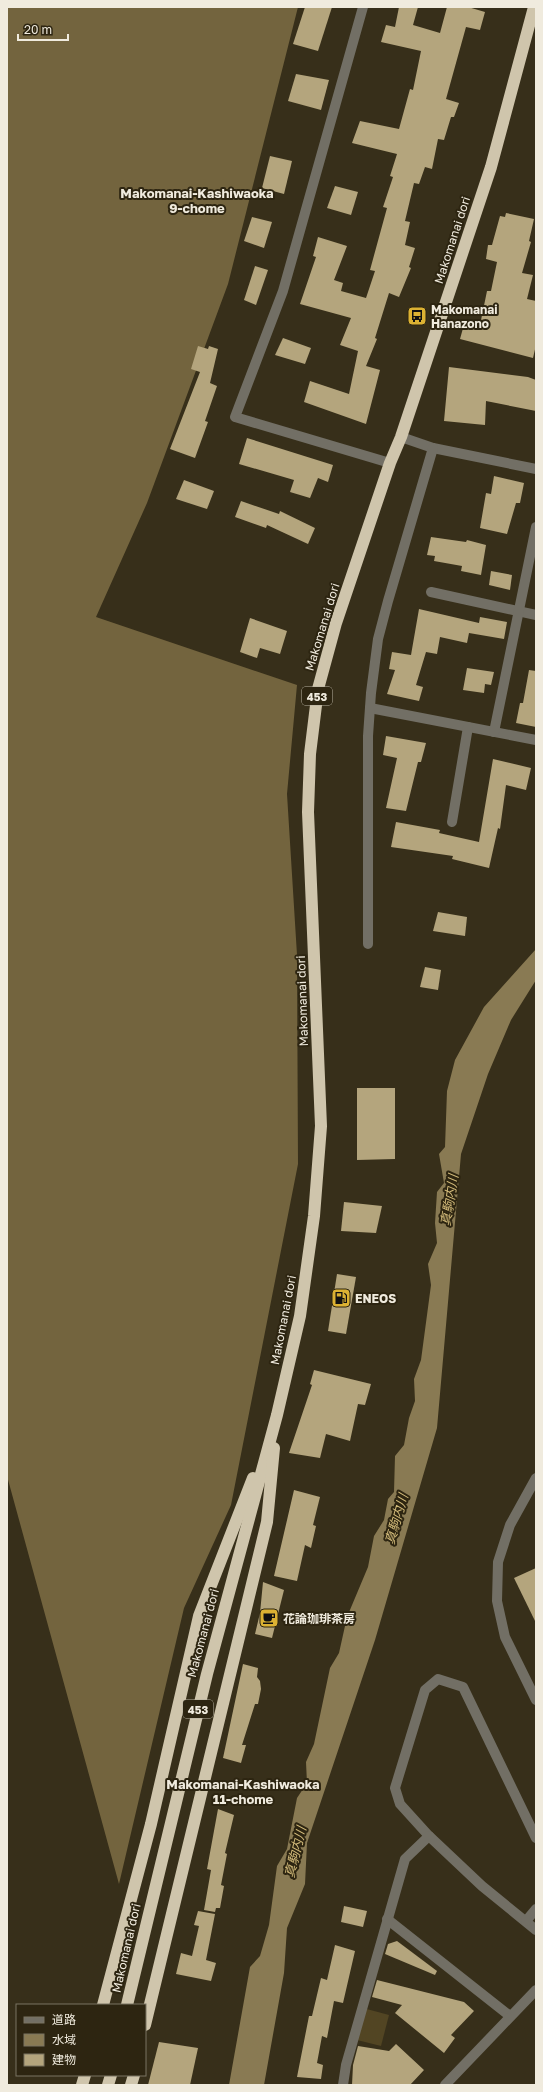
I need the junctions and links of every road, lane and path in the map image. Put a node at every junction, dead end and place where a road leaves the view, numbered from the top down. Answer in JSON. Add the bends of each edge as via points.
{"nodes":[{"id":1,"x":363,"y":7,"type":"edge"},
{"id":2,"x":534,"y":7,"type":"edge"},
{"id":3,"x":401,"y":437,"type":"junction"},
{"id":4,"x":433,"y":448,"type":"junction"},
{"id":5,"x":390,"y":463,"type":"junction"},
{"id":6,"x":536,"y":469,"type":"edge"},
{"id":7,"x":536,"y":527,"type":"edge"},
{"id":8,"x":431,"y":592,"type":"dead end"},
{"id":9,"x":518,"y":612,"type":"junction"},
{"id":10,"x":536,"y":615,"type":"edge"},
{"id":11,"x":370,"y":708,"type":"junction"},
{"id":12,"x":468,"y":727,"type":"junction"},
{"id":13,"x":494,"y":732,"type":"junction"},
{"id":14,"x":536,"y":740,"type":"edge"},
{"id":15,"x":452,"y":822,"type":"dead end"},
{"id":16,"x":368,"y":944,"type":"dead end"},
{"id":17,"x":277,"y":1415,"type":"junction"},
{"id":18,"x":536,"y":1478,"type":"edge"},
{"id":19,"x":536,"y":1700,"type":"edge"},
{"id":20,"x":429,"y":1836,"type":"junction"},
{"id":21,"x":536,"y":1838,"type":"edge"},
{"id":22,"x":536,"y":1909,"type":"edge"},
{"id":23,"x":387,"y":1919,"type":"junction"},
{"id":24,"x":526,"y":1921,"type":"junction"},
{"id":25,"x":536,"y":1930,"type":"edge"},
{"id":26,"x":536,"y":1990,"type":"edge"},
{"id":27,"x":103,"y":2004,"type":"edge"},
{"id":28,"x":127,"y":2004,"type":"edge"},
{"id":29,"x":510,"y":2016,"type":"junction"},
{"id":30,"x":146,"y":2021,"type":"edge"},
{"id":31,"x":343,"y":2085,"type":"edge"},
{"id":32,"x":445,"y":2085,"type":"edge"}],
"edges":[{"from":1,"to":5,"type":"street","via":[[282,291],[235,417]]},
{"from":2,"to":3,"type":"highway","name":"Makomanai dori","number":"453","via":[[491,167]]},
{"from":3,"to":4,"type":"street"},
{"from":3,"to":5,"type":"highway","name":"Makomanai dori","number":"453"},
{"from":4,"to":6,"type":"street"},
{"from":4,"to":11,"type":"street","via":[[380,631]]},
{"from":5,"to":17,"type":"highway","name":"Makomanai dori","number":"453","via":[[336,623],[318,689],[310,754],[308,812],[321,1126],[314,1216],[300,1316]]},
{"from":7,"to":9,"type":"street"},
{"from":8,"to":9,"type":"street"},
{"from":9,"to":10,"type":"street"},
{"from":9,"to":13,"type":"street"},
{"from":11,"to":12,"type":"street"},
{"from":11,"to":16,"type":"street"},
{"from":12,"to":13,"type":"street"},
{"from":12,"to":15,"type":"street"},
{"from":13,"to":14,"type":"street"},
{"from":17,"to":27,"type":"highway","via":[[199,1616],[151,1824]]},
{"from":17,"to":28,"type":"highway","name":"Makomanai dori","number":"453","via":[[207,1674]]},
{"from":17,"to":30,"type":"highway","via":[[267,1522]]},
{"from":18,"to":19,"type":"street","via":[[510,1525],[498,1562],[497,1601],[505,1637]]},
{"from":20,"to":21,"type":"street","via":[[400,1804],[395,1788],[425,1690],[438,1679],[463,1687]]},
{"from":20,"to":23,"type":"street","via":[[405,1859]]},
{"from":20,"to":24,"type":"street","via":[[482,1886]]},
{"from":22,"to":24,"type":"street"},
{"from":23,"to":29,"type":"street"},
{"from":23,"to":31,"type":"street","via":[[346,2065]]},
{"from":24,"to":25,"type":"street"},
{"from":26,"to":29,"type":"street"},
{"from":29,"to":32,"type":"street"}]}
